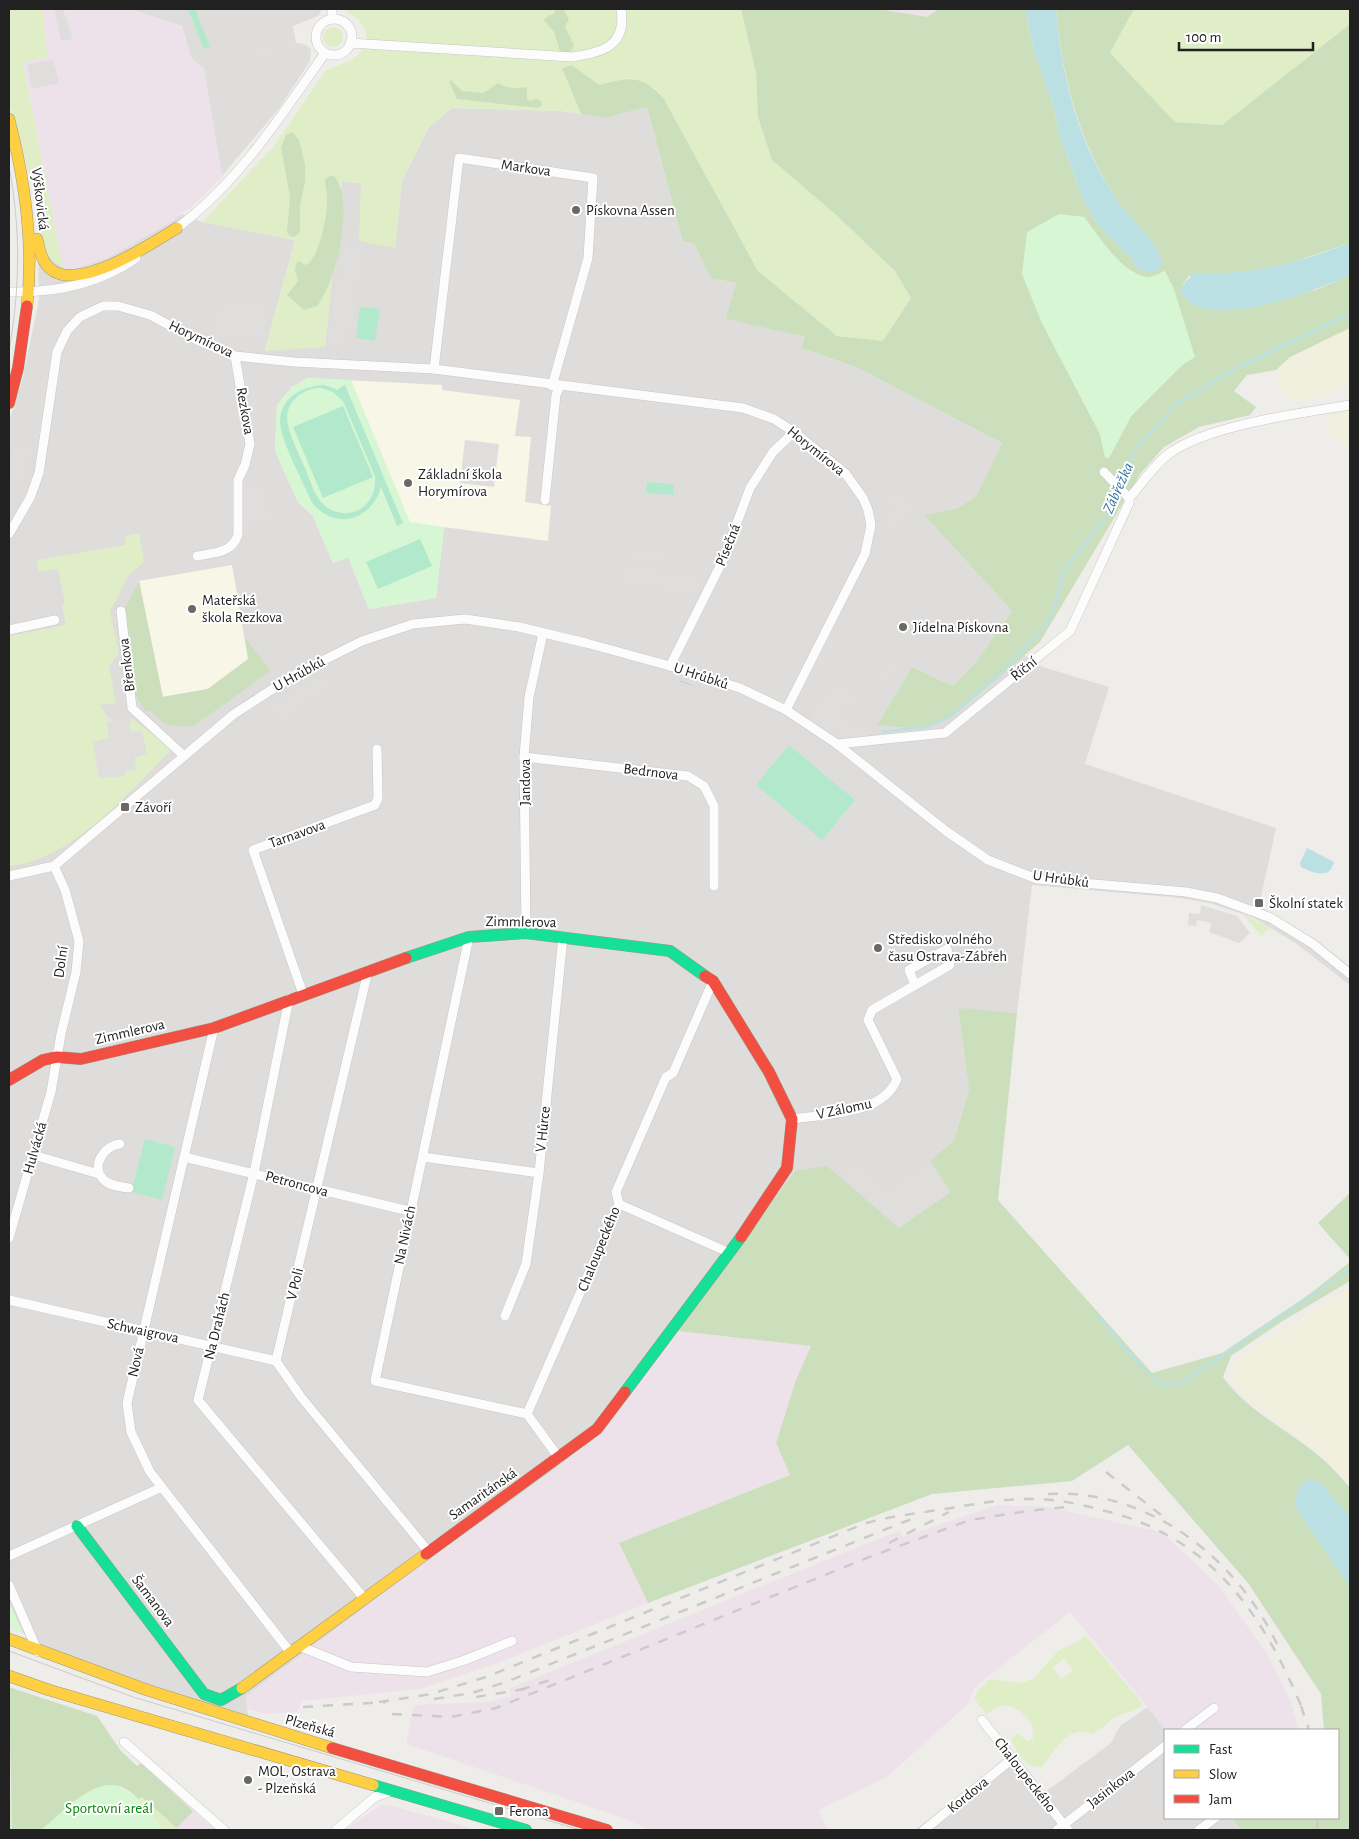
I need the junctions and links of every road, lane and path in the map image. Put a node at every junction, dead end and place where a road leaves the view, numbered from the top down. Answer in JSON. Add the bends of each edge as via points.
{"nodes":[{"id":1,"x":332,"y":9,"type":"edge"},
{"id":2,"x":621,"y":9,"type":"edge"},
{"id":3,"x":332,"y":19,"type":"junction"},
{"id":4,"x":350,"y":43,"type":"junction"},
{"id":5,"x":325,"y":52,"type":"junction"},
{"id":6,"x":9,"y":119,"type":"edge"},
{"id":7,"x":26,"y":194,"type":"junction"},
{"id":8,"x":177,"y":228,"type":"junction"},
{"id":9,"x":9,"y":292,"type":"edge"},
{"id":10,"x":30,"y":292,"type":"junction"},
{"id":11,"x":235,"y":356,"type":"junction"},
{"id":12,"x":434,"y":370,"type":"junction"},
{"id":13,"x":556,"y":386,"type":"junction"},
{"id":14,"x":9,"y":403,"type":"edge"},
{"id":15,"x":1350,"y":405,"type":"edge"},
{"id":16,"x":794,"y":432,"type":"junction"},
{"id":17,"x":1104,"y":472,"type":"dead end"},
{"id":18,"x":1127,"y":496,"type":"junction"},
{"id":19,"x":545,"y":500,"type":"dead end"},
{"id":20,"x":9,"y":534,"type":"edge"},
{"id":21,"x":198,"y":556,"type":"dead end"},
{"id":22,"x":121,"y":611,"type":"dead end"},
{"id":23,"x":55,"y":620,"type":"dead end"},
{"id":24,"x":9,"y":630,"type":"edge"},
{"id":25,"x":544,"y":633,"type":"junction"},
{"id":26,"x":670,"y":666,"type":"junction"},
{"id":27,"x":786,"y":710,"type":"junction"},
{"id":28,"x":838,"y":744,"type":"junction"},
{"id":29,"x":377,"y":749,"type":"dead end"},
{"id":30,"x":184,"y":755,"type":"junction"},
{"id":31,"x":524,"y":757,"type":"junction"},
{"id":32,"x":54,"y":866,"type":"junction"},
{"id":33,"x":9,"y":876,"type":"edge"},
{"id":34,"x":714,"y":886,"type":"dead end"},
{"id":35,"x":526,"y":933,"type":"junction"},
{"id":36,"x":469,"y":937,"type":"junction"},
{"id":37,"x":563,"y":937,"type":"junction"},
{"id":38,"x":368,"y":970,"type":"junction"},
{"id":39,"x":1350,"y":974,"type":"edge"},
{"id":40,"x":713,"y":981,"type":"junction"},
{"id":41,"x":915,"y":985,"type":"junction"},
{"id":42,"x":303,"y":994,"type":"junction"},
{"id":43,"x":289,"y":999,"type":"junction"},
{"id":44,"x":214,"y":1028,"type":"junction"},
{"id":45,"x":57,"y":1057,"type":"junction"},
{"id":46,"x":9,"y":1080,"type":"edge"},
{"id":47,"x":792,"y":1119,"type":"junction"},
{"id":48,"x":120,"y":1144,"type":"dead end"},
{"id":49,"x":33,"y":1155,"type":"junction"},
{"id":50,"x":184,"y":1156,"type":"junction"},
{"id":51,"x":423,"y":1157,"type":"junction"},
{"id":52,"x":254,"y":1173,"type":"junction"},
{"id":53,"x":538,"y":1173,"type":"junction"},
{"id":54,"x":99,"y":1174,"type":"junction"},
{"id":55,"x":129,"y":1188,"type":"dead end"},
{"id":56,"x":318,"y":1190,"type":"junction"},
{"id":57,"x":619,"y":1204,"type":"junction"},
{"id":58,"x":409,"y":1211,"type":"junction"},
{"id":59,"x":9,"y":1238,"type":"edge"},
{"id":60,"x":730,"y":1253,"type":"junction"},
{"id":61,"x":9,"y":1300,"type":"edge"},
{"id":62,"x":505,"y":1316,"type":"dead end"},
{"id":63,"x":143,"y":1332,"type":"junction"},
{"id":64,"x":212,"y":1345,"type":"junction"},
{"id":65,"x":276,"y":1361,"type":"junction"},
{"id":66,"x":527,"y":1414,"type":"junction"},
{"id":67,"x":559,"y":1458,"type":"junction"},
{"id":68,"x":160,"y":1488,"type":"junction"},
{"id":69,"x":78,"y":1526,"type":"junction"},
{"id":70,"x":428,"y":1552,"type":"junction"},
{"id":71,"x":9,"y":1556,"type":"edge"},
{"id":72,"x":9,"y":1585,"type":"edge"},
{"id":73,"x":364,"y":1598,"type":"junction"},
{"id":74,"x":9,"y":1639,"type":"edge"},
{"id":75,"x":512,"y":1641,"type":"dead end"},
{"id":76,"x":294,"y":1649,"type":"junction"},
{"id":77,"x":38,"y":1652,"type":"junction"},
{"id":78,"x":9,"y":1676,"type":"edge"},
{"id":79,"x":204,"y":1694,"type":"joint"},
{"id":80,"x":1214,"y":1708,"type":"dead end"},
{"id":81,"x":982,"y":1720,"type":"dead end"},
{"id":82,"x":1186,"y":1729,"type":"edge"},
{"id":83,"x":124,"y":1742,"type":"dead end"},
{"id":84,"x":1164,"y":1747,"type":"edge"},
{"id":85,"x":1012,"y":1759,"type":"junction"},
{"id":86,"x":392,"y":1791,"type":"junction"},
{"id":87,"x":1214,"y":1819,"type":"edge"},
{"id":88,"x":1063,"y":1828,"type":"edge"},
{"id":89,"x":224,"y":1830,"type":"edge"},
{"id":90,"x":336,"y":1830,"type":"edge"},
{"id":91,"x":526,"y":1830,"type":"edge"},
{"id":92,"x":607,"y":1830,"type":"edge"},
{"id":93,"x":924,"y":1830,"type":"edge"},
{"id":94,"x":1199,"y":1830,"type":"edge"}],
"edges":[{"from":1,"to":3,"type":"street"},
{"from":2,"to":4,"type":"street","via":[[620,34],[609,48],[572,57]]},
{"from":3,"to":4,"type":"street","via":[[348,26],[352,37]]},
{"from":3,"to":5,"type":"street","via":[[322,24],[316,34],[318,45]]},
{"from":4,"to":5,"type":"street","via":[[343,52]]},
{"from":5,"to":8,"type":"street","via":[[258,147],[223,186]]},
{"from":6,"to":7,"type":"street","name":"Výškovická"},
{"from":7,"to":8,"type":"street","via":[[40,257],[49,270],[64,277],[111,264]]},
{"from":7,"to":10,"type":"street","name":"Výškovická"},
{"from":8,"to":10,"type":"street","via":[[129,263],[101,278]]},
{"from":9,"to":10,"type":"street"},
{"from":10,"to":14,"type":"street","name":"Výškovická"},
{"from":11,"to":12,"type":"street","name":"Horymírova"},
{"from":11,"to":20,"type":"street","name":"Horymírova","via":[[132,309],[103,306],[80,317],[67,331],[57,352],[39,473],[30,498]]},
{"from":11,"to":21,"type":"street","name":"Rezkova","via":[[250,444],[238,480],[238,535],[225,550]]},
{"from":12,"to":13,"type":"street","name":"Horymírova"},
{"from":12,"to":13,"type":"street","name":"Markova","via":[[459,158],[593,178],[588,258]]},
{"from":13,"to":16,"type":"street","name":"Horymírova","via":[[743,408],[774,419]]},
{"from":13,"to":19,"type":"street"},
{"from":15,"to":18,"type":"street","via":[[1285,416],[1204,436],[1170,453]]},
{"from":16,"to":26,"type":"street","name":"Písečná","via":[[773,452],[750,488],[723,560]]},
{"from":16,"to":27,"type":"street","name":"Horymírova","via":[[845,472],[863,498],[871,524],[865,554]]},
{"from":17,"to":18,"type":"street"},
{"from":18,"to":28,"type":"street","name":"Říční","via":[[1129,503],[1070,631],[945,734]]},
{"from":22,"to":30,"type":"street","name":"Břenkova","via":[[132,708]]},
{"from":23,"to":24,"type":"street"},
{"from":25,"to":26,"type":"street","name":"U Hrůbků"},
{"from":25,"to":30,"type":"street","name":"U Hrůbků","via":[[465,619],[413,624],[362,641],[296,674],[234,714]]},
{"from":25,"to":31,"type":"street","name":"Jandova","via":[[529,697]]},
{"from":26,"to":27,"type":"street","name":"U Hrůbků","via":[[740,688]]},
{"from":27,"to":28,"type":"street","name":"U Hrůbků"},
{"from":28,"to":39,"type":"street","name":"U Hrůbků","via":[[946,831],[988,860],[1037,879],[1186,892],[1217,898],[1271,918],[1313,944]]},
{"from":29,"to":42,"type":"street","name":"Tarnavova","via":[[378,798],[375,805],[254,850]]},
{"from":30,"to":32,"type":"street","name":"U Hrůbků"},
{"from":31,"to":34,"type":"street","name":"Bedrnova","via":[[688,776],[704,786],[714,806]]},
{"from":31,"to":35,"type":"street","name":"Jandova"},
{"from":32,"to":33,"type":"street"},
{"from":32,"to":45,"type":"street","name":"Dolní","via":[[65,890],[79,941],[76,972]]},
{"from":35,"to":36,"type":"street","name":"Zimmlerova"},
{"from":35,"to":37,"type":"street","name":"Zimmlerova"},
{"from":36,"to":38,"type":"street","name":"Zimmlerova"},
{"from":36,"to":51,"type":"street","name":"Na Nivách"},
{"from":37,"to":40,"type":"street","name":"Zimmlerova","via":[[670,951]]},
{"from":37,"to":53,"type":"street","name":"V Hůrce"},
{"from":38,"to":42,"type":"street","name":"Zimmlerova"},
{"from":38,"to":56,"type":"street","name":"V Poli"},
{"from":40,"to":47,"type":"street","name":"Zimmlerova","via":[[769,1072]]},
{"from":40,"to":57,"type":"street","name":"Chaloupeckého","via":[[616,1192]]},
{"from":41,"to":41,"type":"street","name":"V Zálomu","via":[[909,970],[947,949],[950,965]]},
{"from":41,"to":47,"type":"street","name":"V Zálomu","via":[[872,1010],[868,1020],[897,1079],[893,1090],[868,1107]]},
{"from":42,"to":43,"type":"street","name":"Zimmlerova"},
{"from":43,"to":44,"type":"street","name":"Zimmlerova"},
{"from":43,"to":52,"type":"street","name":"Na Drahách"},
{"from":44,"to":45,"type":"street","name":"Zimmlerova","via":[[81,1059]]},
{"from":44,"to":50,"type":"street","name":"Nová"},
{"from":45,"to":46,"type":"street","via":[[43,1060]]},
{"from":45,"to":49,"type":"street","name":"Hulvácká","via":[[52,1089]]},
{"from":47,"to":60,"type":"street","via":[[787,1168]]},
{"from":48,"to":54,"type":"street","via":[[111,1144],[103,1150]]},
{"from":49,"to":54,"type":"street"},
{"from":49,"to":59,"type":"street","name":"Hulvácká"},
{"from":50,"to":52,"type":"street","name":"Petroncova"},
{"from":50,"to":63,"type":"street","name":"Nová"},
{"from":51,"to":53,"type":"street"},
{"from":51,"to":58,"type":"street","name":"Na Nivách"},
{"from":52,"to":56,"type":"street","name":"Petroncova"},
{"from":52,"to":64,"type":"street","name":"Na Drahách"},
{"from":53,"to":62,"type":"street","name":"V Hůrce","via":[[526,1264]]},
{"from":54,"to":55,"type":"street","via":[[110,1184]]},
{"from":56,"to":58,"type":"street","name":"Petroncova"},
{"from":56,"to":65,"type":"street","name":"V Poli"},
{"from":57,"to":60,"type":"street"},
{"from":57,"to":66,"type":"street","name":"Chaloupeckého"},
{"from":58,"to":66,"type":"street","name":"Na Nivách","via":[[375,1381]]},
{"from":60,"to":67,"type":"street","name":"Samaritánská","via":[[597,1429]]},
{"from":61,"to":63,"type":"street","name":"Schwaigrova"},
{"from":63,"to":64,"type":"street","name":"Schwaigrova"},
{"from":63,"to":68,"type":"street","name":"Nová","via":[[127,1403],[131,1432]]},
{"from":64,"to":65,"type":"street","name":"Schwaigrova"},
{"from":64,"to":73,"type":"street","name":"Na Drahách","via":[[198,1400]]},
{"from":65,"to":70,"type":"street","via":[[301,1397]]},
{"from":66,"to":67,"type":"street"},
{"from":67,"to":70,"type":"street","name":"Samaritánská"},
{"from":68,"to":69,"type":"street"},
{"from":68,"to":76,"type":"street","name":"Nová"},
{"from":69,"to":71,"type":"street"},
{"from":69,"to":79,"type":"street","name":"Šamanova"},
{"from":70,"to":73,"type":"street","name":"Samaritánská"},
{"from":72,"to":77,"type":"street"},
{"from":73,"to":76,"type":"street","name":"Samaritánská"},
{"from":74,"to":77,"type":"street","name":"Plzeňská"},
{"from":75,"to":76,"type":"street","via":[[427,1672],[350,1667]]},
{"from":76,"to":79,"type":"street","name":"Samaritánská","via":[[237,1692],[221,1700]]},
{"from":77,"to":92,"type":"street","name":"Plzeňská","via":[[210,1712]]},
{"from":78,"to":86,"type":"street"},
{"from":80,"to":82,"type":"street"},
{"from":81,"to":85,"type":"street","name":"Chaloupeckého"},
{"from":83,"to":89,"type":"street"},
{"from":84,"to":88,"type":"street","name":"Jasinkova"},
{"from":85,"to":88,"type":"street","name":"Chaloupeckého"},
{"from":85,"to":93,"type":"street","name":"Kordova"},
{"from":86,"to":90,"type":"street","via":[[379,1795]]},
{"from":86,"to":91,"type":"street"},
{"from":87,"to":94,"type":"street"}]}
